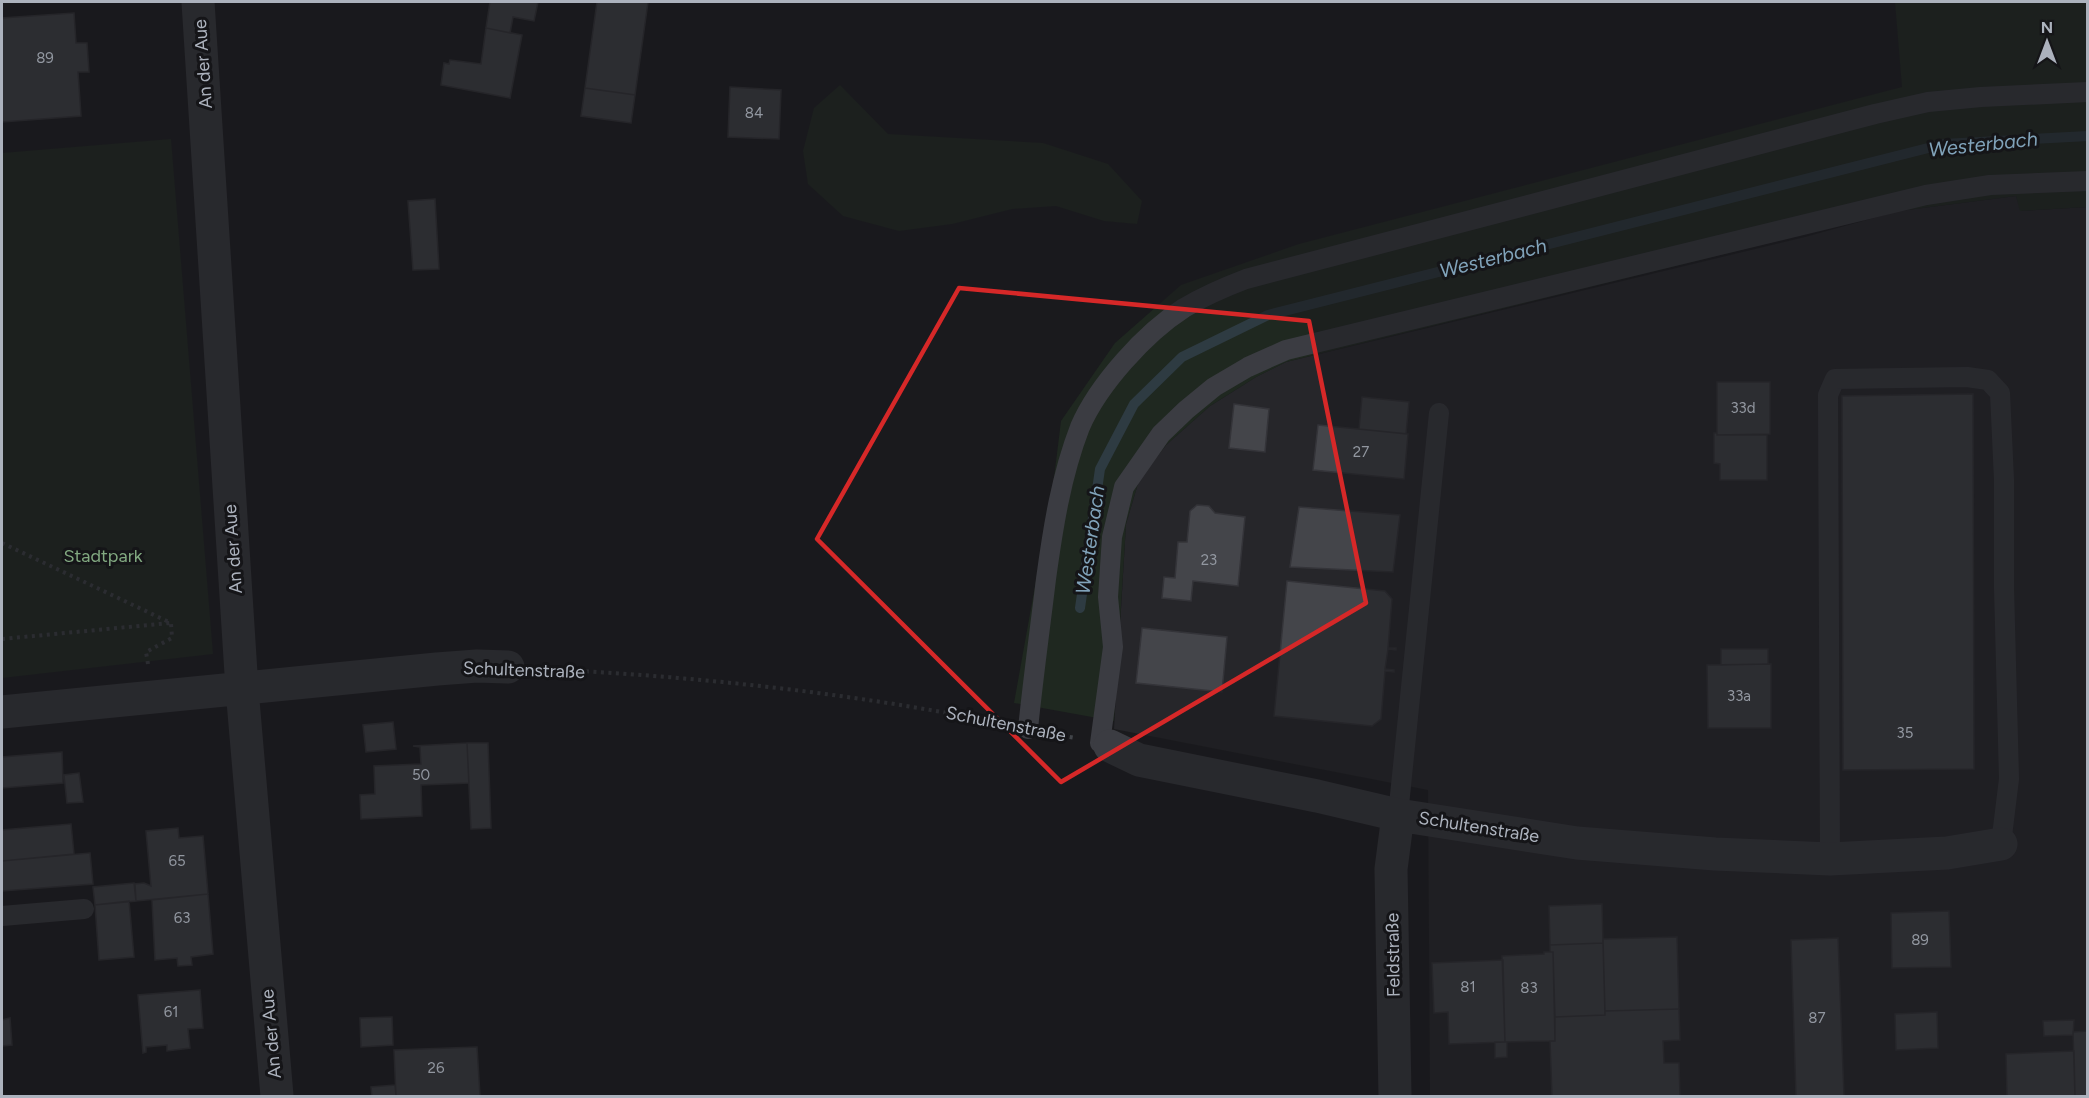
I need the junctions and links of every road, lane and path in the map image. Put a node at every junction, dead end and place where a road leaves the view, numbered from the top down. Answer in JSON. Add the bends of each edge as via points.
{"nodes":[{"id":1,"x":198,"y":2,"type":"edge"},
{"id":2,"x":2088,"y":92,"type":"edge"},
{"id":3,"x":2088,"y":181,"type":"edge"},
{"id":4,"x":1440,"y":413,"type":"dead end"},
{"id":5,"x":2,"y":543,"type":"edge"},
{"id":6,"x":171,"y":623,"type":"junction"},
{"id":7,"x":2,"y":639,"type":"edge"},
{"id":8,"x":508,"y":667,"type":"joint"},
{"id":9,"x":242,"y":689,"type":"junction"},
{"id":10,"x":151,"y":698,"type":"junction"},
{"id":11,"x":2,"y":712,"type":"edge"},
{"id":12,"x":1028,"y":729,"type":"junction"},
{"id":13,"x":1105,"y":745,"type":"junction"},
{"id":14,"x":1398,"y":814,"type":"junction"},
{"id":15,"x":2001,"y":844,"type":"joint"},
{"id":16,"x":1830,"y":859,"type":"junction"},
{"id":17,"x":84,"y":909,"type":"dead end"},
{"id":18,"x":2,"y":916,"type":"edge"},
{"id":19,"x":277,"y":1096,"type":"edge"},
{"id":20,"x":1395,"y":1096,"type":"edge"}],
"edges":[{"from":1,"to":9,"type":"street","name":"An der Aue"},
{"from":2,"to":12,"type":"lane","via":[[1928,102],[1875,114],[1246,279],[1182,309],[1142,342],[1108,380],[1081,426],[1053,527]]},
{"from":3,"to":13,"type":"lane","via":[[1990,185],[1926,195],[1286,350],[1248,367],[1214,387],[1161,434],[1124,487],[1112,537],[1108,597],[1113,647]]},
{"from":4,"to":14,"type":"lane"},
{"from":5,"to":6,"type":"path"},
{"from":6,"to":7,"type":"path"},
{"from":6,"to":10,"type":"path","via":[[172,638],[146,652]]},
{"from":8,"to":9,"type":"street","name":"Schultenstraße","via":[[437,669]]},
{"from":8,"to":12,"type":"path","name":"Schultenstraße","via":[[800,691],[921,707]]},
{"from":9,"to":10,"type":"street","name":"Schultenstraße"},
{"from":9,"to":19,"type":"street","name":"An der Aue"},
{"from":10,"to":11,"type":"street","name":"Schultenstraße"},
{"from":12,"to":13,"type":"path","name":"Schultenstraße"},
{"from":13,"to":14,"type":"street","name":"Schultenstraße","via":[[1139,760]]},
{"from":14,"to":16,"type":"street","name":"Schultenstraße","via":[[1577,843]]},
{"from":14,"to":20,"type":"street","name":"Feldstraße","via":[[1391,869]]},
{"from":15,"to":16,"type":"street","name":"Schultenstraße","via":[[1947,853]]},
{"from":15,"to":16,"type":"lane","via":[[2009,779],[2000,393],[1988,380],[1967,377],[1835,379],[1828,395]]},
{"from":17,"to":18,"type":"lane"}]}
